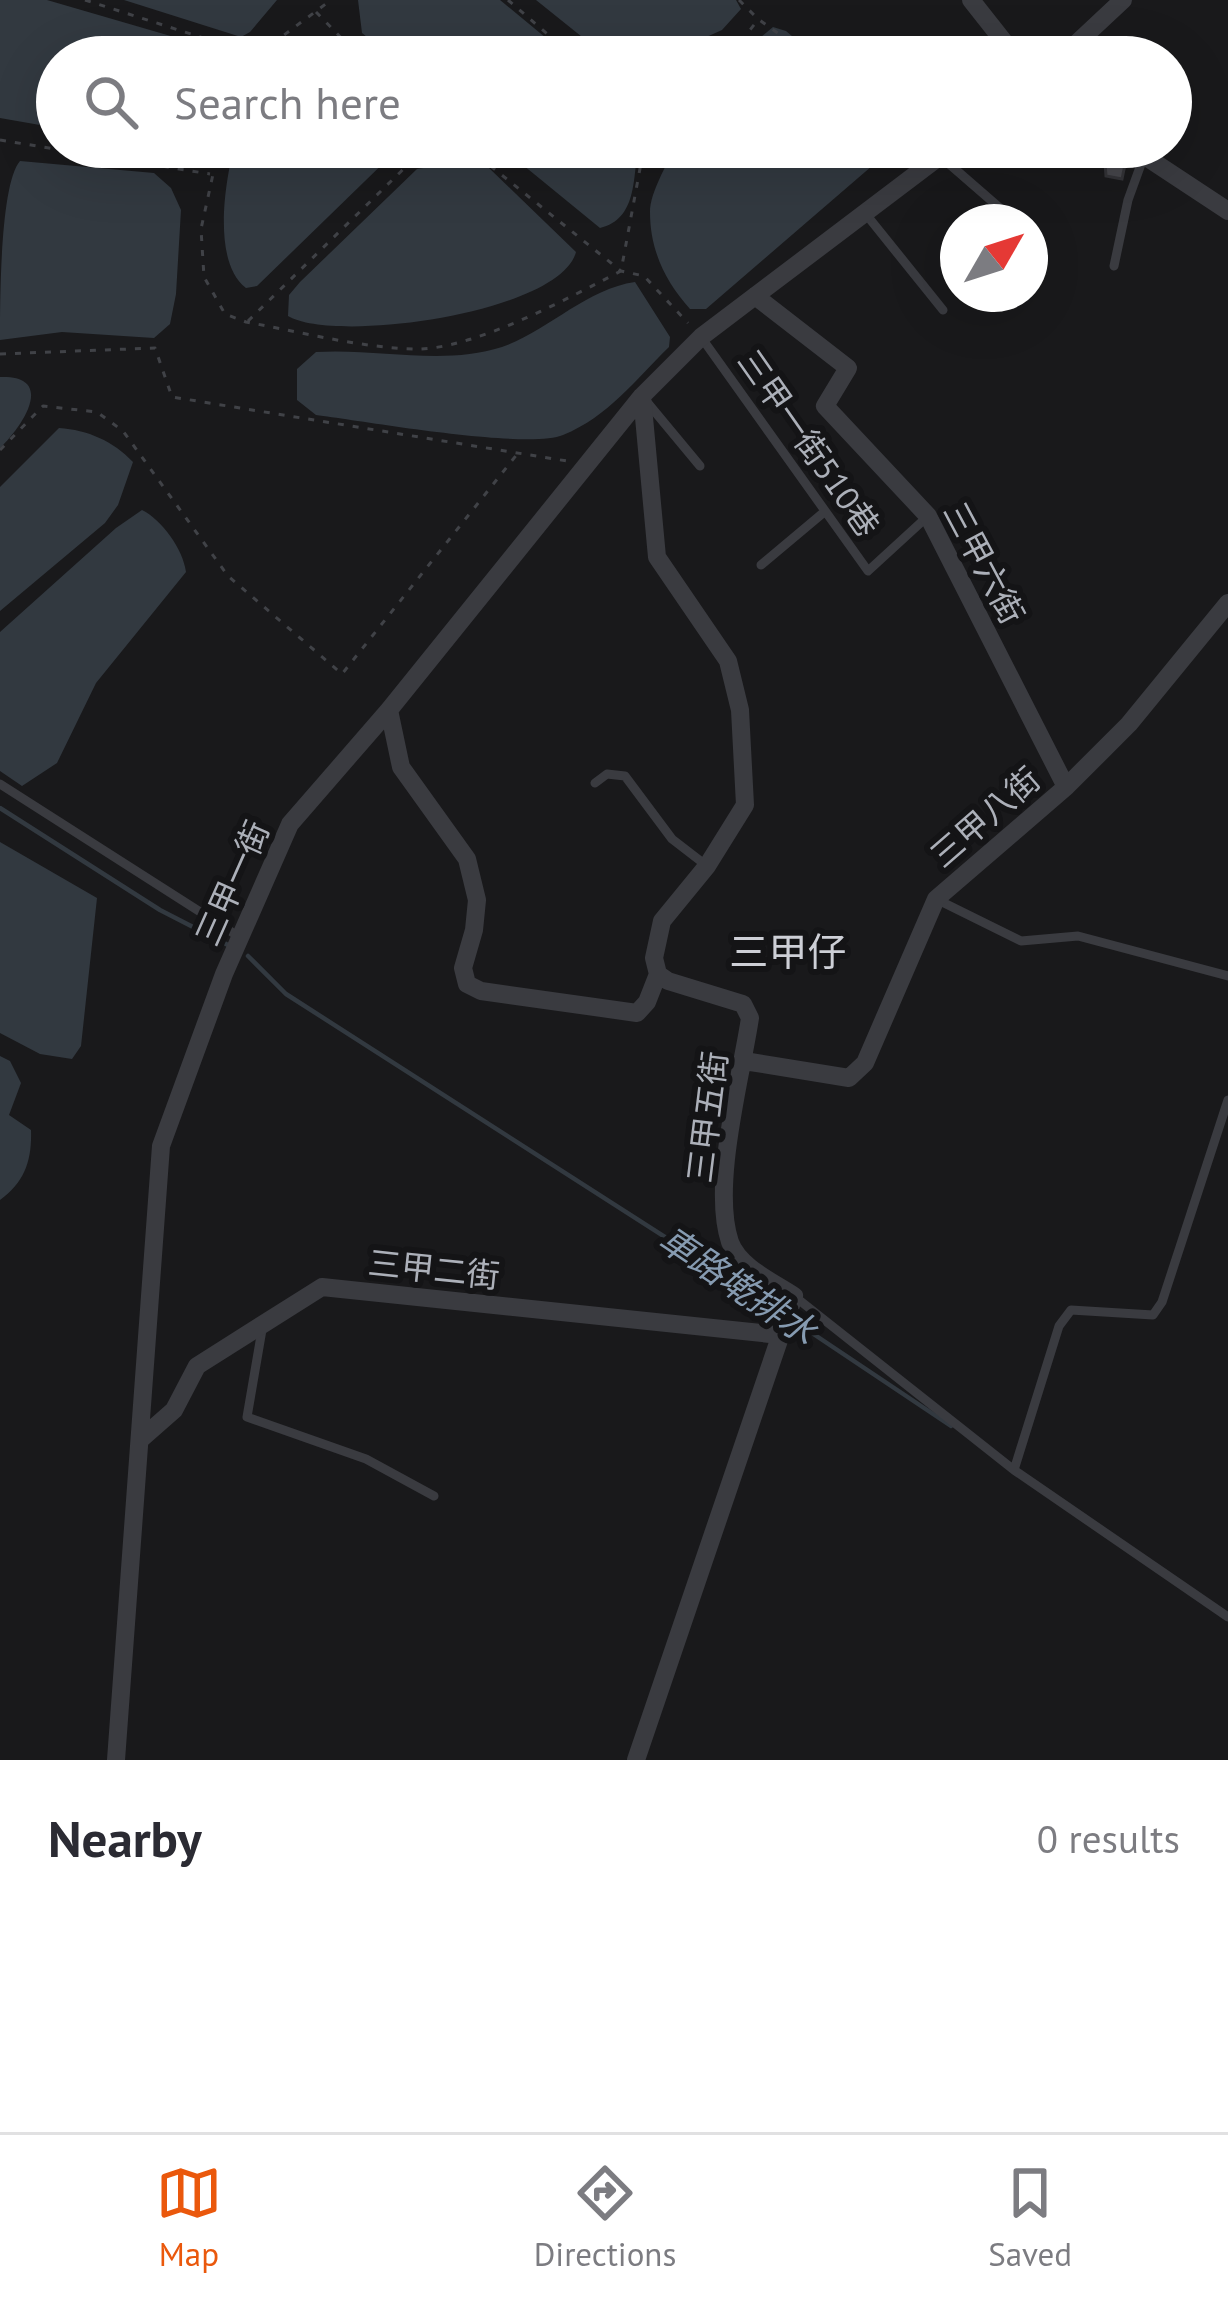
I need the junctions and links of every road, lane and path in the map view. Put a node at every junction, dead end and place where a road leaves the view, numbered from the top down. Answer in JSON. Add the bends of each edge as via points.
{"nodes":[{"id":1,"x":85,"y":0,"type":"edge"},
{"id":2,"x":332,"y":0,"type":"edge"},
{"id":3,"x":508,"y":0,"type":"edge"},
{"id":4,"x":739,"y":0,"type":"edge"},
{"id":5,"x":971,"y":0,"type":"edge"},
{"id":6,"x":1123,"y":0,"type":"edge"},
{"id":7,"x":316,"y":12,"type":"junction"},
{"id":8,"x":758,"y":19,"type":"junction"},
{"id":9,"x":198,"y":36,"type":"edge"},
{"id":10,"x":283,"y":36,"type":"edge"},
{"id":11,"x":339,"y":36,"type":"edge"},
{"id":12,"x":550,"y":36,"type":"edge"},
{"id":13,"x":745,"y":36,"type":"edge"},
{"id":14,"x":782,"y":36,"type":"edge"},
{"id":15,"x":999,"y":36,"type":"edge"},
{"id":16,"x":1084,"y":36,"type":"edge"},
{"id":17,"x":0,"y":141,"type":"edge"},
{"id":18,"x":36,"y":147,"type":"edge"},
{"id":19,"x":173,"y":168,"type":"edge"},
{"id":20,"x":214,"y":168,"type":"edge"},
{"id":21,"x":403,"y":168,"type":"edge"},
{"id":22,"x":493,"y":168,"type":"edge"},
{"id":23,"x":640,"y":168,"type":"edge"},
{"id":24,"x":925,"y":168,"type":"edge"},
{"id":25,"x":962,"y":168,"type":"edge"},
{"id":26,"x":1134,"y":168,"type":"edge"},
{"id":27,"x":1161,"y":168,"type":"edge"},
{"id":28,"x":212,"y":174,"type":"junction"},
{"id":29,"x":998,"y":204,"type":"edge"},
{"id":30,"x":1228,"y":212,"type":"edge"},
{"id":31,"x":865,"y":213,"type":"junction"},
{"id":32,"x":1114,"y":266,"type":"dead end"},
{"id":33,"x":621,"y":271,"type":"junction"},
{"id":34,"x":754,"y":296,"type":"junction"},
{"id":35,"x":940,"y":306,"type":"edge"},
{"id":36,"x":246,"y":322,"type":"junction"},
{"id":37,"x":701,"y":337,"type":"junction"},
{"id":38,"x":0,"y":354,"type":"edge"},
{"id":39,"x":642,"y":396,"type":"junction"},
{"id":40,"x":0,"y":450,"type":"edge"},
{"id":41,"x":518,"y":453,"type":"junction"},
{"id":42,"x":587,"y":465,"type":"junction"},
{"id":43,"x":700,"y":466,"type":"dead end"},
{"id":44,"x":823,"y":513,"type":"junction"},
{"id":45,"x":928,"y":516,"type":"junction"},
{"id":46,"x":760,"y":565,"type":"dead end"},
{"id":47,"x":1228,"y":603,"type":"edge"},
{"id":48,"x":389,"y":710,"type":"junction"},
{"id":49,"x":596,"y":783,"type":"dead end"},
{"id":50,"x":0,"y":784,"type":"edge"},
{"id":51,"x":1066,"y":787,"type":"junction"},
{"id":52,"x":707,"y":866,"type":"junction"},
{"id":53,"x":936,"y":899,"type":"junction"},
{"id":54,"x":241,"y":938,"type":"junction"},
{"id":55,"x":658,"y":974,"type":"junction"},
{"id":56,"x":1228,"y":976,"type":"edge"},
{"id":57,"x":744,"y":1061,"type":"junction"},
{"id":58,"x":1228,"y":1100,"type":"edge"},
{"id":59,"x":794,"y":1296,"type":"junction"},
{"id":60,"x":263,"y":1324,"type":"junction"},
{"id":61,"x":780,"y":1335,"type":"junction"},
{"id":62,"x":141,"y":1439,"type":"junction"},
{"id":63,"x":1014,"y":1470,"type":"junction"},
{"id":64,"x":434,"y":1496,"type":"dead end"},
{"id":65,"x":1228,"y":1618,"type":"edge"},
{"id":66,"x":116,"y":1760,"type":"edge"},
{"id":67,"x":636,"y":1760,"type":"edge"}],
"edges":[{"from":1,"to":9,"type":"path"},
{"from":2,"to":7,"type":"path"},
{"from":3,"to":12,"type":"path"},
{"from":4,"to":8,"type":"path"},
{"from":5,"to":15,"type":"street"},
{"from":6,"to":16,"type":"street"},
{"from":7,"to":10,"type":"path"},
{"from":7,"to":11,"type":"path"},
{"from":8,"to":13,"type":"path"},
{"from":8,"to":14,"type":"path"},
{"from":17,"to":18,"type":"path"},
{"from":19,"to":28,"type":"path"},
{"from":20,"to":28,"type":"path"},
{"from":21,"to":36,"type":"path"},
{"from":22,"to":33,"type":"path"},
{"from":23,"to":33,"type":"path"},
{"from":24,"to":31,"type":"street","name":"三甲一街"},
{"from":25,"to":29,"type":"lane"},
{"from":26,"to":32,"type":"lane"},
{"from":27,"to":30,"type":"street"},
{"from":28,"to":36,"type":"path","via":[[201,229],[204,278],[225,314]]},
{"from":31,"to":34,"type":"street","name":"三甲一街"},
{"from":31,"to":35,"type":"lane"},
{"from":33,"to":36,"type":"path","via":[[469,338],[417,349]]},
{"from":33,"to":37,"type":"path","via":[[644,276]]},
{"from":34,"to":37,"type":"street","name":"三甲一街"},
{"from":34,"to":45,"type":"street","name":"三甲六街","via":[[848,368],[825,406]]},
{"from":37,"to":39,"type":"street","name":"三甲一街"},
{"from":37,"to":44,"type":"lane","name":"三甲一街510巷"},
{"from":38,"to":41,"type":"path","via":[[155,348],[172,397]]},
{"from":39,"to":42,"type":"street","name":"三甲一街"},
{"from":39,"to":43,"type":"lane"},
{"from":39,"to":52,"type":"street","via":[[657,557],[728,661],[740,710],[746,805]]},
{"from":40,"to":41,"type":"path","via":[[43,406],[97,412],[123,430],[228,576],[342,674]]},
{"from":41,"to":42,"type":"path"},
{"from":42,"to":48,"type":"street","name":"三甲一街"},
{"from":44,"to":45,"type":"lane","name":"三甲一街510巷","via":[[868,571]]},
{"from":44,"to":46,"type":"lane"},
{"from":45,"to":51,"type":"street","name":"三甲六街"},
{"from":47,"to":51,"type":"street","name":"三甲八街"},
{"from":48,"to":54,"type":"street","name":"三甲一街","via":[[290,824]]},
{"from":48,"to":55,"type":"street","via":[[401,767],[467,859],[477,899],[467,984],[638,1013]]},
{"from":49,"to":52,"type":"lane","via":[[607,774],[625,776],[672,839]]},
{"from":50,"to":54,"type":"lane"},
{"from":51,"to":53,"type":"street","name":"三甲八街"},
{"from":52,"to":55,"type":"street","via":[[662,921]]},
{"from":53,"to":56,"type":"lane","via":[[1021,940],[1078,936]]},
{"from":53,"to":57,"type":"street","name":"三甲八街","via":[[865,1063],[849,1078]]},
{"from":54,"to":62,"type":"street","name":"三甲一街","via":[[161,1147]]},
{"from":55,"to":57,"type":"street","name":"三甲五街","via":[[743,1004],[750,1018]]},
{"from":57,"to":59,"type":"street","name":"三甲五街","via":[[724,1190],[730,1244]]},
{"from":58,"to":63,"type":"lane","via":[[1162,1302],[1153,1316],[1071,1310]]},
{"from":59,"to":61,"type":"street"},
{"from":59,"to":63,"type":"lane"},
{"from":60,"to":61,"type":"street","name":"三甲二街","via":[[322,1287]]},
{"from":60,"to":62,"type":"street","name":"三甲二街","via":[[197,1366],[174,1410]]},
{"from":60,"to":64,"type":"lane","via":[[247,1417],[366,1459]]},
{"from":61,"to":67,"type":"street"},
{"from":62,"to":66,"type":"street","name":"三甲一街"},
{"from":63,"to":65,"type":"lane"}]}
